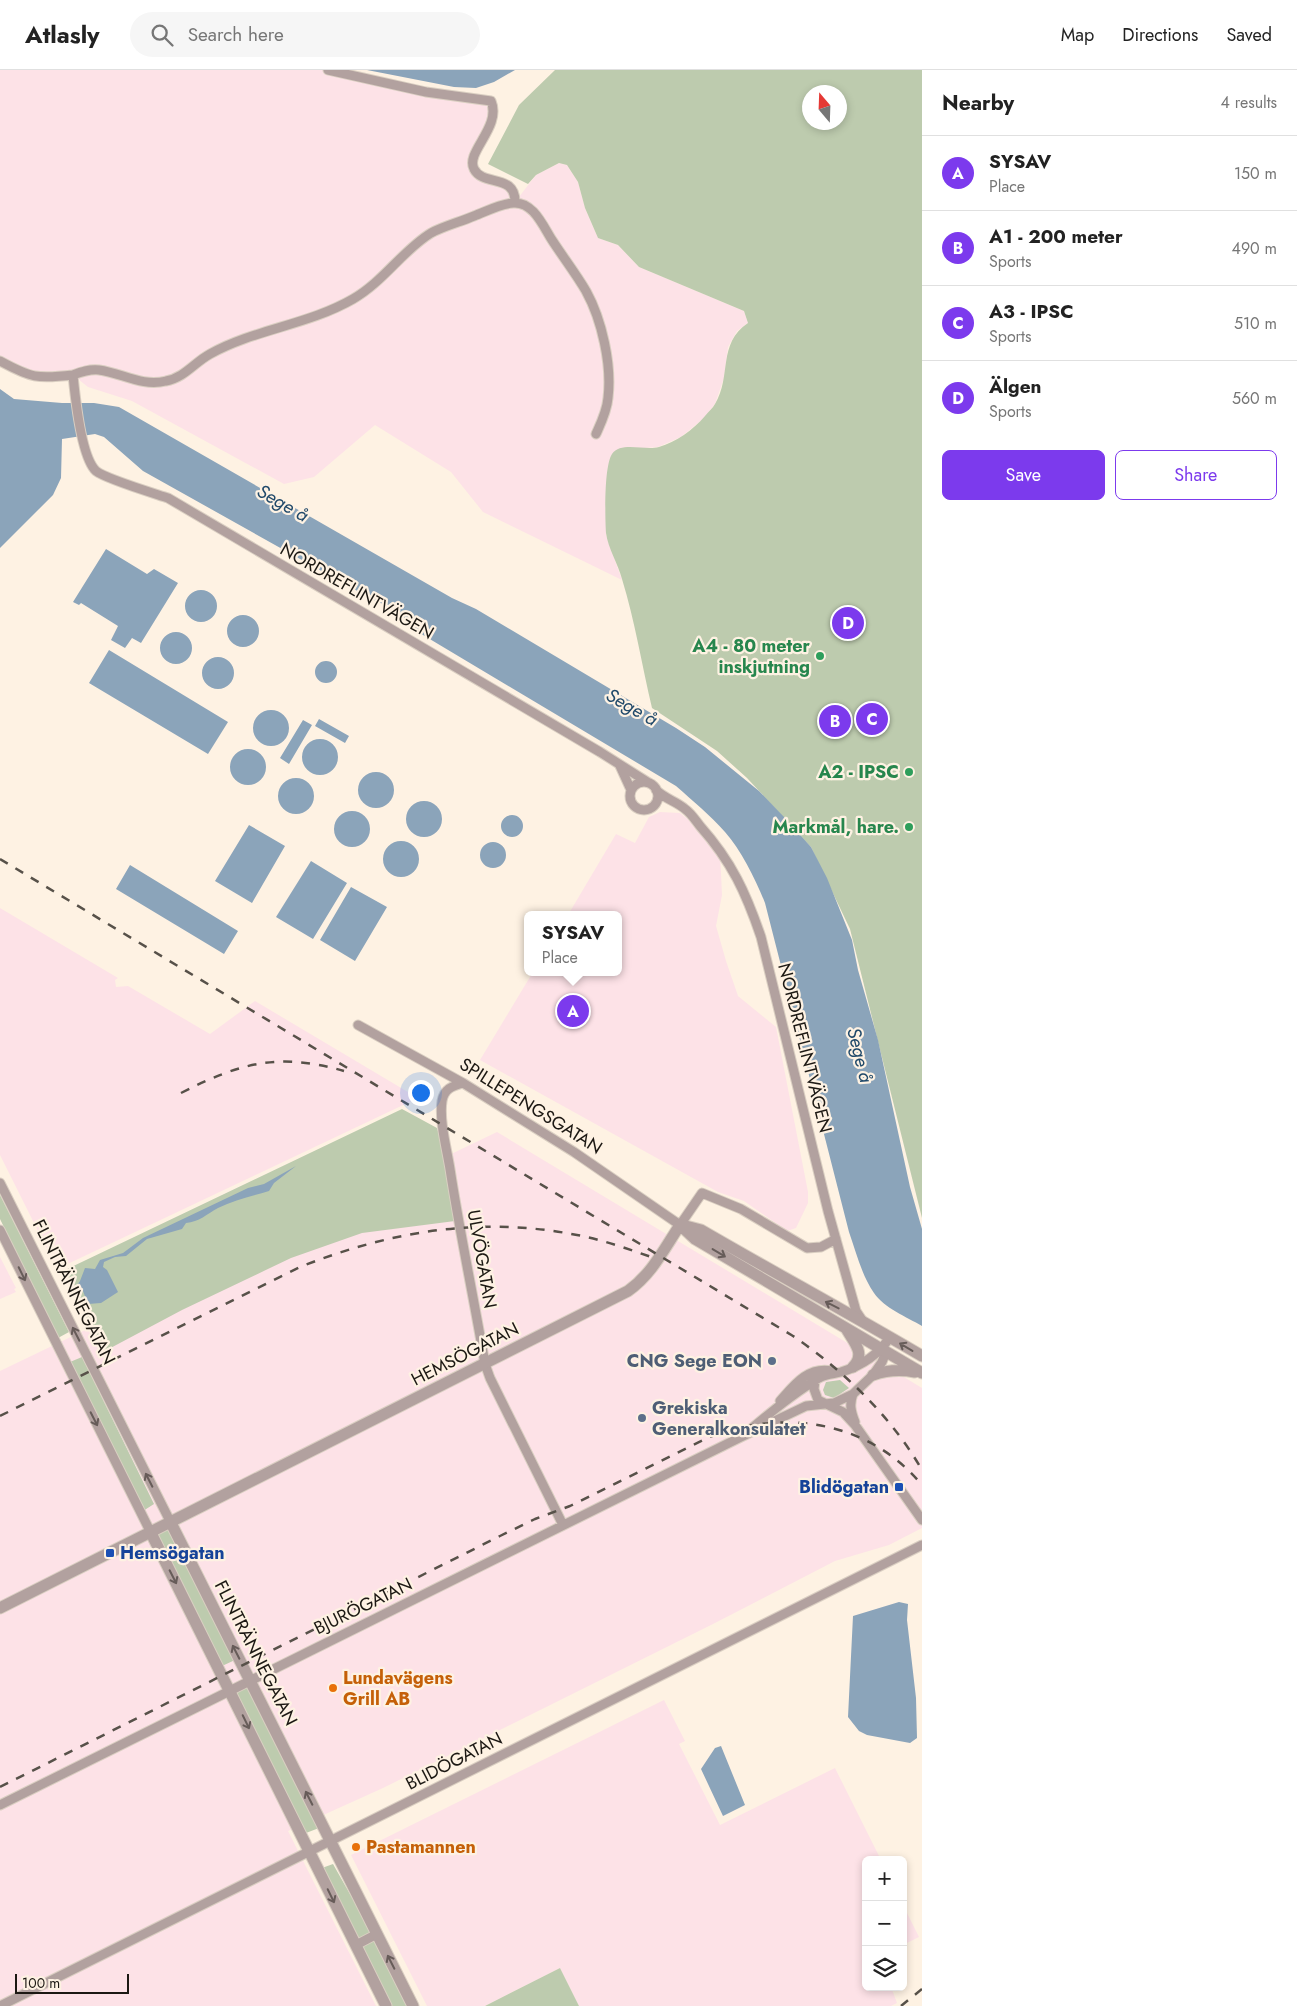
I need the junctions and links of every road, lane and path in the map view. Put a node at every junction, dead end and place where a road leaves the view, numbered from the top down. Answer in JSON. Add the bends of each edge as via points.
{"nodes":[{"id":1,"x":328,"y":70,"type":"edge"},
{"id":2,"x":515,"y":203,"type":"junction"},
{"id":3,"x":0,"y":361,"type":"edge"},
{"id":4,"x":73,"y":375,"type":"junction"},
{"id":5,"x":596,"y":434,"type":"dead end"},
{"id":6,"x":618,"y":764,"type":"junction"},
{"id":7,"x":653,"y":786,"type":"junction"},
{"id":8,"x":631,"y":790,"type":"junction"},
{"id":9,"x":677,"y":804,"type":"junction"},
{"id":10,"x":653,"y":807,"type":"junction"},
{"id":11,"x":358,"y":1025,"type":"dead end"},
{"id":12,"x":463,"y":1083,"type":"junction"},
{"id":13,"x":0,"y":1183,"type":"edge"},
{"id":14,"x":680,"y":1225,"type":"junction"},
{"id":15,"x":0,"y":1230,"type":"edge"},
{"id":16,"x":836,"y":1239,"type":"junction"},
{"id":17,"x":862,"y":1320,"type":"junction"},
{"id":18,"x":846,"y":1328,"type":"junction"},
{"id":19,"x":890,"y":1337,"type":"junction"},
{"id":20,"x":882,"y":1349,"type":"junction"},
{"id":21,"x":922,"y":1356,"type":"edge"},
{"id":22,"x":485,"y":1364,"type":"junction"},
{"id":23,"x":853,"y":1367,"type":"junction"},
{"id":24,"x":838,"y":1372,"type":"junction"},
{"id":25,"x":922,"y":1373,"type":"edge"},
{"id":26,"x":872,"y":1376,"type":"junction"},
{"id":27,"x":815,"y":1381,"type":"junction"},
{"id":28,"x":853,"y":1394,"type":"junction"},
{"id":29,"x":826,"y":1404,"type":"junction"},
{"id":30,"x":774,"y":1408,"type":"junction"},
{"id":31,"x":855,"y":1425,"type":"junction"},
{"id":32,"x":741,"y":1437,"type":"junction"},
{"id":33,"x":922,"y":1520,"type":"edge"},
{"id":34,"x":171,"y":1523,"type":"junction"},
{"id":35,"x":563,"y":1525,"type":"junction"},
{"id":36,"x":151,"y":1533,"type":"junction"},
{"id":37,"x":922,"y":1544,"type":"edge"},
{"id":38,"x":0,"y":1608,"type":"edge"},
{"id":39,"x":250,"y":1680,"type":"junction"},
{"id":40,"x":230,"y":1690,"type":"junction"},
{"id":41,"x":0,"y":1805,"type":"edge"},
{"id":42,"x":330,"y":1842,"type":"junction"},
{"id":43,"x":310,"y":1852,"type":"junction"},
{"id":44,"x":377,"y":1934,"type":"junction"},
{"id":45,"x":356,"y":1945,"type":"junction"},
{"id":46,"x":0,"y":2006,"type":"edge"},
{"id":47,"x":386,"y":2006,"type":"edge"},
{"id":48,"x":413,"y":2006,"type":"edge"}],
"edges":[{"from":1,"to":2,"type":"street","via":[[426,92],[491,101],[495,110],[493,120],[478,149],[473,168],[478,174],[512,189]]},
{"from":2,"to":4,"type":"street","via":[[431,234],[372,287],[353,299],[301,322],[230,344],[209,354],[180,377],[151,383],[99,370]]},
{"from":2,"to":5,"type":"street","via":[[525,204],[533,211],[586,291],[596,314],[608,372],[608,398]]},
{"from":3,"to":4,"type":"street","via":[[36,378]]},
{"from":4,"to":6,"type":"street","name":"NORDREFLINTVÄGEN","via":[[85,449],[97,472],[168,498]]},
{"from":6,"to":7,"type":"street","name":"NORDREFLINTVÄGEN"},
{"from":6,"to":8,"type":"street"},
{"from":7,"to":8,"type":"street","via":[[640,782]]},
{"from":7,"to":9,"type":"street","name":"NORDREFLINTVÄGEN","via":[[663,797]]},
{"from":7,"to":10,"type":"street","via":[[658,799]]},
{"from":8,"to":10,"type":"street","via":[[630,801],[635,808],[644,811]]},
{"from":9,"to":10,"type":"street"},
{"from":9,"to":16,"type":"street","name":"NORDREFLINTVÄGEN","via":[[710,837],[733,869],[748,898],[761,937]]},
{"from":11,"to":12,"type":"street","name":"SPILLEPENGSGATAN"},
{"from":12,"to":14,"type":"street","name":"SPILLEPENGSGATAN","via":[[574,1152]]},
{"from":12,"to":22,"type":"street","name":"ULVÖGATAN","via":[[451,1086],[444,1093],[443,1118],[459,1228]]},
{"from":34,"to":13,"type":"street","name":"FLINTRÄNNEGATAN","one_way":true},
{"from":14,"to":16,"type":"street","via":[[702,1193],[741,1209],[807,1248],[821,1247]]},
{"from":17,"to":14,"type":"street","name":"SPILLEPENGSGATAN","one_way":true,"via":[[701,1230]]},
{"from":14,"to":18,"type":"street","name":"SPILLEPENGSGATAN","one_way":true,"via":[[695,1239]]},
{"from":14,"to":22,"type":"street","name":"HEMSÖGATAN","via":[[659,1259],[638,1284],[609,1302]]},
{"from":15,"to":36,"type":"street","one_way":true},
{"from":16,"to":17,"type":"street","name":"NORDREFLINTVÄGEN","via":[[856,1311]]},
{"from":17,"to":19,"type":"street","name":"SPILLEPENGSGATAN"},
{"from":18,"to":20,"type":"street","name":"SPILLEPENGSGATAN"},
{"from":18,"to":23,"type":"street","via":[[859,1348],[858,1362]]},
{"from":19,"to":20,"type":"street","name":"BJURÖGATAN"},
{"from":21,"to":19,"type":"street","name":"SPILLEPENGSGATAN","one_way":true},
{"from":20,"to":23,"type":"street","name":"BJURÖGATAN"},
{"from":20,"to":25,"type":"street","name":"SPILLEPENGSGATAN"},
{"from":20,"to":26,"type":"street","name":"BJURÖGATAN","via":[[884,1357]]},
{"from":22,"to":34,"type":"street","name":"HEMSÖGATAN"},
{"from":22,"to":35,"type":"street","name":"ULVÖGATAN"},
{"from":23,"to":24,"type":"street","name":"BJURÖGATAN"},
{"from":24,"to":27,"type":"street","name":"BJURÖGATAN"},
{"from":24,"to":30,"type":"street","name":"BJURÖGATAN","via":[[820,1370],[803,1377]]},
{"from":25,"to":26,"type":"street","via":[[889,1370]]},
{"from":26,"to":28,"type":"street","name":"BJURÖGATAN"},
{"from":27,"to":29,"type":"street","via":[[815,1396]]},
{"from":27,"to":30,"type":"street","name":"BJURÖGATAN"},
{"from":28,"to":29,"type":"street","name":"BJURÖGATAN","via":[[842,1401]]},
{"from":28,"to":31,"type":"street","via":[[851,1412]]},
{"from":29,"to":31,"type":"street","via":[[843,1412]]},
{"from":29,"to":32,"type":"street","name":"BJURÖGATAN","via":[[806,1406]]},
{"from":30,"to":32,"type":"street","name":"BJURÖGATAN"},
{"from":31,"to":33,"type":"street"},
{"from":32,"to":35,"type":"street","name":"BJURÖGATAN"},
{"from":34,"to":36,"type":"street","name":"HEMSÖGATAN"},
{"from":39,"to":34,"type":"street","name":"FLINTRÄNNEGATAN","one_way":true},
{"from":35,"to":39,"type":"street","name":"BJURÖGATAN"},
{"from":36,"to":38,"type":"street","name":"HEMSÖGATAN"},
{"from":36,"to":40,"type":"street","one_way":true},
{"from":37,"to":42,"type":"street","name":"BLIDÖGATAN"},
{"from":39,"to":40,"type":"street","name":"BJURÖGATAN"},
{"from":42,"to":39,"type":"street","name":"FLINTRÄNNEGATAN","one_way":true},
{"from":40,"to":41,"type":"street","name":"BJURÖGATAN"},
{"from":40,"to":43,"type":"street","one_way":true},
{"from":42,"to":43,"type":"street","name":"BLIDÖGATAN"},
{"from":42,"to":44,"type":"street","name":"FLINTRÄNNEGATAN"},
{"from":43,"to":45,"type":"street","one_way":true},
{"from":43,"to":46,"type":"street","name":"BLIDÖGATAN"},
{"from":44,"to":45,"type":"street"},
{"from":48,"to":44,"type":"street","name":"FLINTRÄNNEGATAN","one_way":true},
{"from":45,"to":47,"type":"street"}]}
